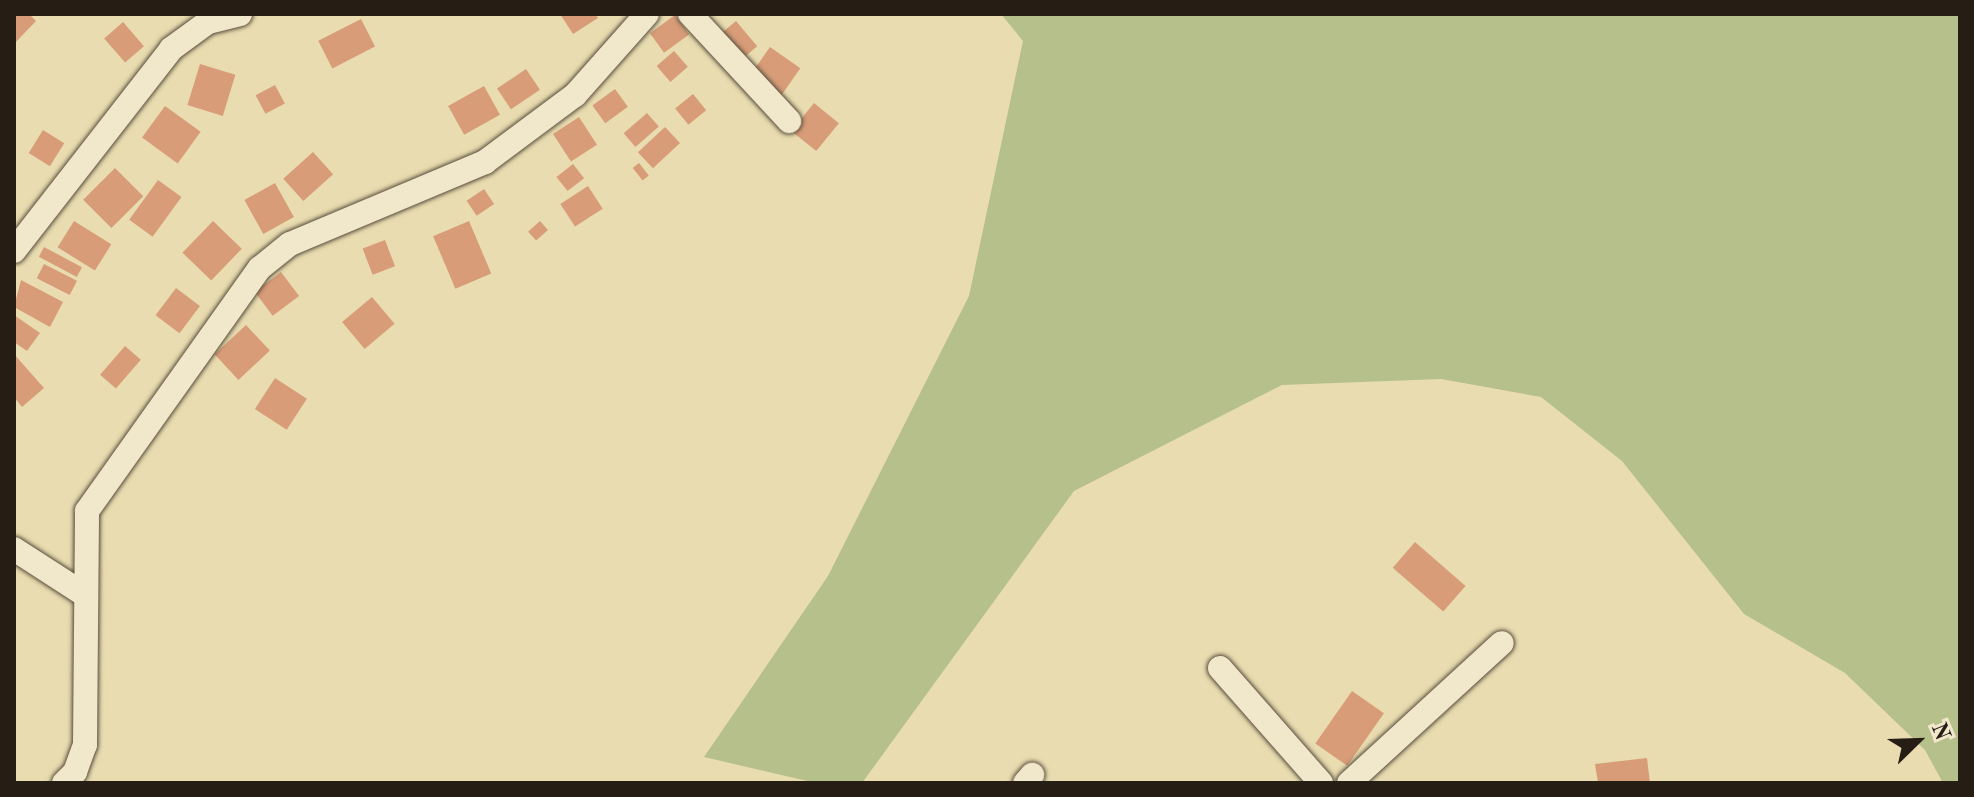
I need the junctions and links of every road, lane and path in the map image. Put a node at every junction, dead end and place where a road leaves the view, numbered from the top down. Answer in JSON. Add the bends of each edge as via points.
{"nodes":[{"id":1,"x":240,"y":14,"type":"edge"},
{"id":2,"x":647,"y":14,"type":"edge"},
{"id":3,"x":690,"y":14,"type":"edge"},
{"id":4,"x":789,"y":121,"type":"dead end"},
{"id":5,"x":14,"y":251,"type":"edge"},
{"id":6,"x":14,"y":549,"type":"edge"},
{"id":7,"x":85,"y":595,"type":"junction"},
{"id":8,"x":1502,"y":643,"type":"dead end"},
{"id":9,"x":1220,"y":668,"type":"dead end"},
{"id":10,"x":64,"y":783,"type":"edge"},
{"id":11,"x":1321,"y":783,"type":"edge"},
{"id":12,"x":1349,"y":783,"type":"edge"}],
"edges":[{"from":1,"to":5,"type":"street","via":[[208,22],[171,49]]},
{"from":2,"to":7,"type":"street","via":[[575,95],[485,162],[290,244],[260,268],[87,511]]},
{"from":3,"to":4,"type":"street"},
{"from":6,"to":7,"type":"street"},
{"from":7,"to":10,"type":"street","via":[[85,745],[75,772]]},
{"from":8,"to":12,"type":"street"},
{"from":9,"to":11,"type":"street"}]}
